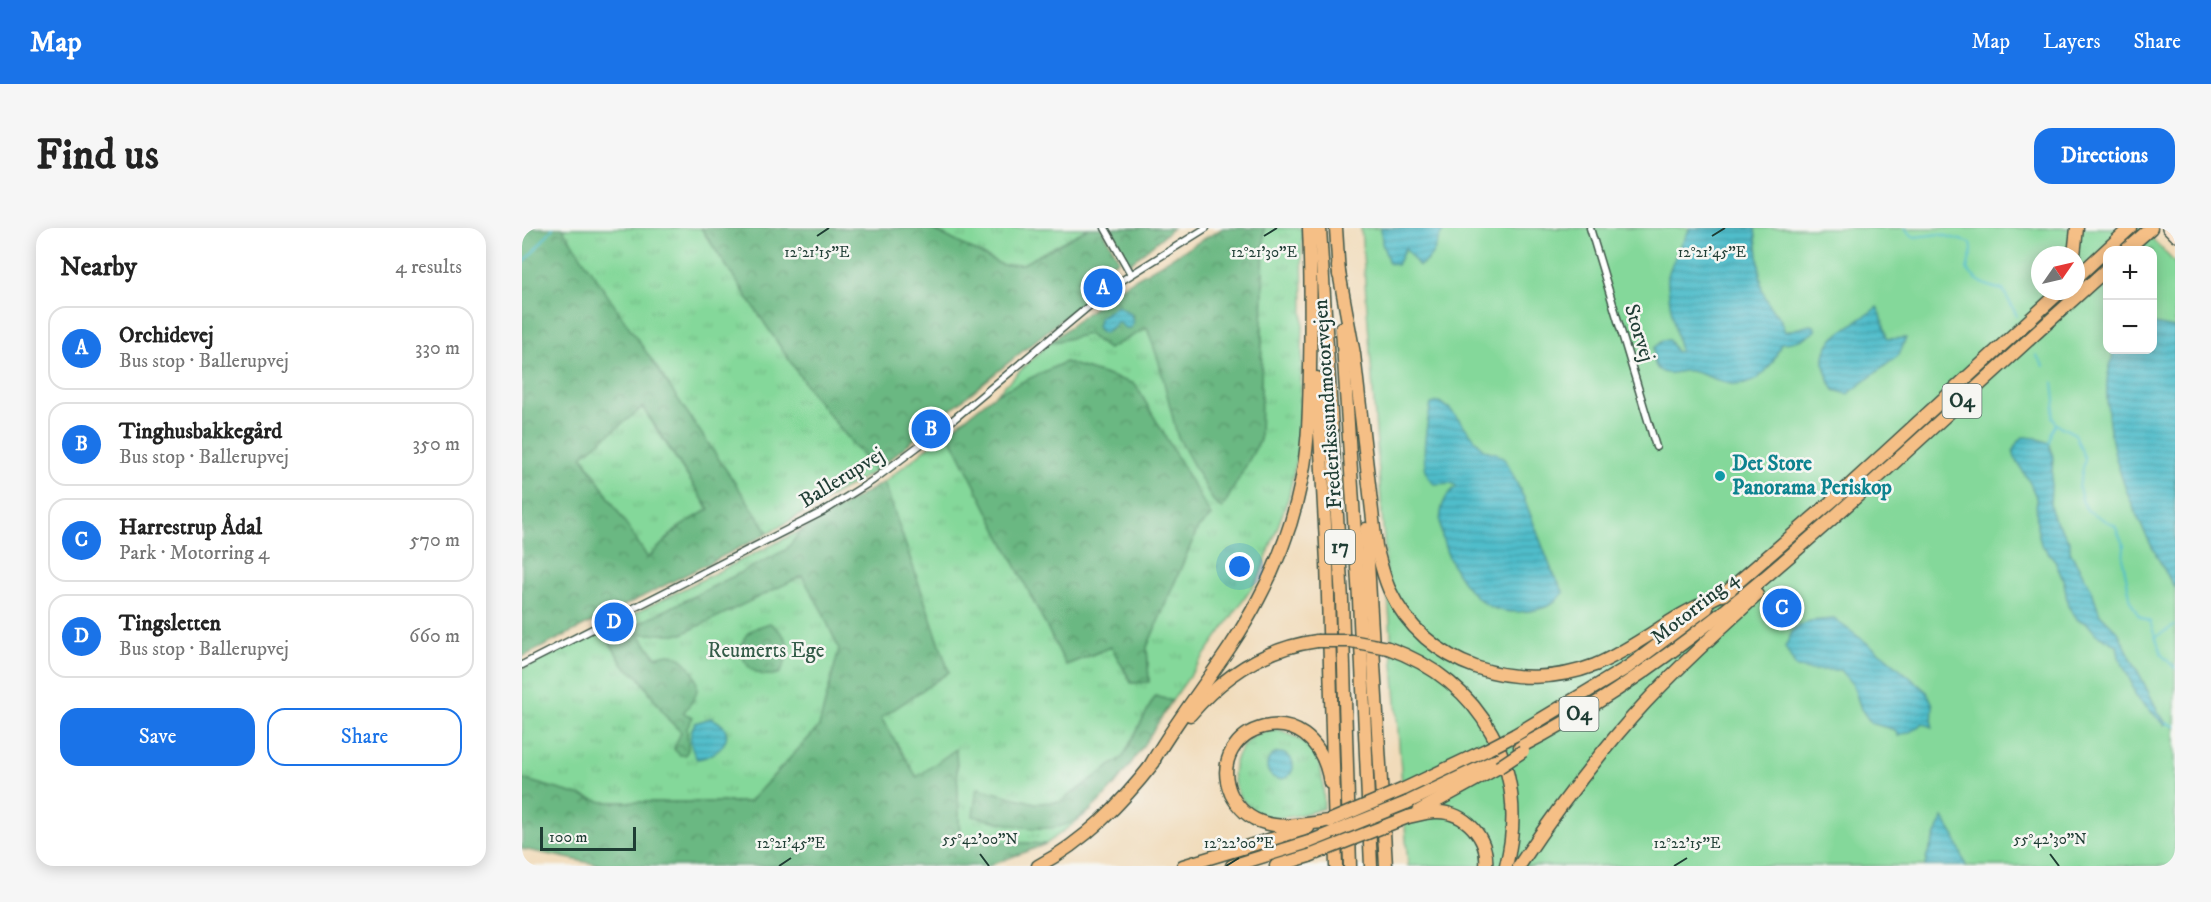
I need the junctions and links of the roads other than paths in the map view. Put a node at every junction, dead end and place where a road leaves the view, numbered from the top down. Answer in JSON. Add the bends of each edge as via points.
{"nodes":[{"id":1,"x":1105,"y":228,"type":"edge"},
{"id":2,"x":1206,"y":228,"type":"edge"},
{"id":3,"x":1310,"y":228,"type":"edge"},
{"id":4,"x":1320,"y":228,"type":"edge"},
{"id":5,"x":1336,"y":228,"type":"edge"},
{"id":6,"x":1590,"y":228,"type":"edge"},
{"id":7,"x":2078,"y":228,"type":"edge"},
{"id":8,"x":2130,"y":228,"type":"edge"},
{"id":9,"x":2167,"y":228,"type":"edge"},
{"id":10,"x":2146,"y":232,"type":"edge"},
{"id":11,"x":2175,"y":236,"type":"edge"},
{"id":12,"x":2075,"y":246,"type":"edge"},
{"id":13,"x":2130,"y":246,"type":"edge"},
{"id":14,"x":1338,"y":267,"type":"junction"},
{"id":15,"x":2085,"y":270,"type":"edge"},
{"id":16,"x":2103,"y":273,"type":"edge"},
{"id":17,"x":1131,"y":274,"type":"junction"},
{"id":18,"x":2045,"y":300,"type":"edge"},
{"id":19,"x":2051,"y":300,"type":"edge"},
{"id":20,"x":1312,"y":317,"type":"junction"},
{"id":21,"x":2031,"y":319,"type":"junction"},
{"id":22,"x":1358,"y":398,"type":"junction"},
{"id":23,"x":1656,"y":447,"type":"dead end"},
{"id":24,"x":1847,"y":506,"type":"junction"},
{"id":25,"x":1730,"y":590,"type":"junction"},
{"id":26,"x":522,"y":665,"type":"edge"},
{"id":27,"x":1519,"y":744,"type":"junction"},
{"id":28,"x":1497,"y":764,"type":"junction"},
{"id":29,"x":1150,"y":766,"type":"junction"},
{"id":30,"x":1331,"y":816,"type":"junction"},
{"id":31,"x":1408,"y":818,"type":"junction"},
{"id":32,"x":1309,"y":825,"type":"junction"},
{"id":33,"x":1038,"y":866,"type":"edge"},
{"id":34,"x":1183,"y":866,"type":"edge"},
{"id":35,"x":1232,"y":866,"type":"edge"},
{"id":36,"x":1276,"y":866,"type":"edge"},
{"id":37,"x":1336,"y":866,"type":"edge"},
{"id":38,"x":1350,"y":866,"type":"edge"},
{"id":39,"x":1371,"y":866,"type":"edge"},
{"id":40,"x":1386,"y":866,"type":"edge"},
{"id":41,"x":1486,"y":866,"type":"edge"},
{"id":42,"x":1506,"y":866,"type":"edge"},
{"id":43,"x":1519,"y":866,"type":"edge"}],
"edges":[{"from":1,"to":17,"type":"street"},
{"from":2,"to":17,"type":"street","name":"Ballerupvej"},
{"from":3,"to":20,"type":"highway"},
{"from":4,"to":38,"type":"highway","name":"Frederikssundmotorvejen","number":"17","via":[[1341,577]]},
{"from":5,"to":14,"type":"highway","name":"Frederikssundmotorvejen","number":"17"},
{"from":6,"to":23,"type":"street","name":"Storvej"},
{"from":7,"to":12,"type":"highway"},
{"from":8,"to":15,"type":"highway"},
{"from":9,"to":11,"type":"street"},
{"from":10,"to":13,"type":"highway"},
{"from":14,"to":22,"type":"highway"},
{"from":14,"to":39,"type":"highway","name":"Frederikssundmotorvejen","number":"17"},
{"from":16,"to":24,"type":"highway","name":"Motorring 4","number":"O4"},
{"from":17,"to":26,"type":"street","name":"Ballerupvej","via":[[872,481],[788,530]]},
{"from":18,"to":21,"type":"highway","number":"O4"},
{"from":19,"to":21,"type":"highway","name":"Motorring 4","number":"O4"},
{"from":20,"to":29,"type":"highway","via":[[1306,449],[1300,487],[1282,547],[1259,600],[1235,640]]},
{"from":20,"to":30,"type":"highway","via":[[1335,769]]},
{"from":21,"to":25,"type":"highway","name":"Motorring 4","number":"O4"},
{"from":22,"to":25,"type":"highway","via":[[1382,571],[1400,608],[1416,628],[1453,657],[1498,675],[1568,674],[1617,655]]},
{"from":22,"to":40,"type":"highway"},
{"from":24,"to":27,"type":"highway","name":"Motorring 4","number":"O4","via":[[1739,601],[1636,678],[1536,738]]},
{"from":24,"to":43,"type":"highway","via":[[1646,703],[1575,786]]},
{"from":25,"to":27,"type":"highway","name":"Motorring 4","number":"O4"},
{"from":27,"to":28,"type":"highway","name":"Motorring 4","number":"O4"},
{"from":27,"to":30,"type":"highway","name":"Motorring 4","number":"O4","bridge":true,"via":[[1488,749],[1404,789]]},
{"from":28,"to":31,"type":"highway"},
{"from":28,"to":35,"type":"highway","name":"Motorring 4","number":"O4","bridge":true,"via":[[1309,842]]},
{"from":29,"to":33,"type":"highway","via":[[1098,825]]},
{"from":29,"to":42,"type":"highway","bridge":true,"via":[[1198,706],[1234,672],[1258,658],[1317,641],[1351,641],[1388,648],[1422,662],[1455,686],[1497,742],[1507,770],[1513,813]]},
{"from":30,"to":32,"type":"highway"},
{"from":30,"to":32,"type":"highway","via":[[1328,771],[1313,742],[1303,733],[1283,726],[1268,725],[1246,735],[1227,766],[1228,787],[1240,808],[1266,823]]},
{"from":30,"to":37,"type":"highway"},
{"from":31,"to":36,"type":"highway","bridge":true},
{"from":31,"to":41,"type":"highway","via":[[1438,812],[1460,818],[1485,847]]},
{"from":32,"to":34,"type":"highway"}]}
